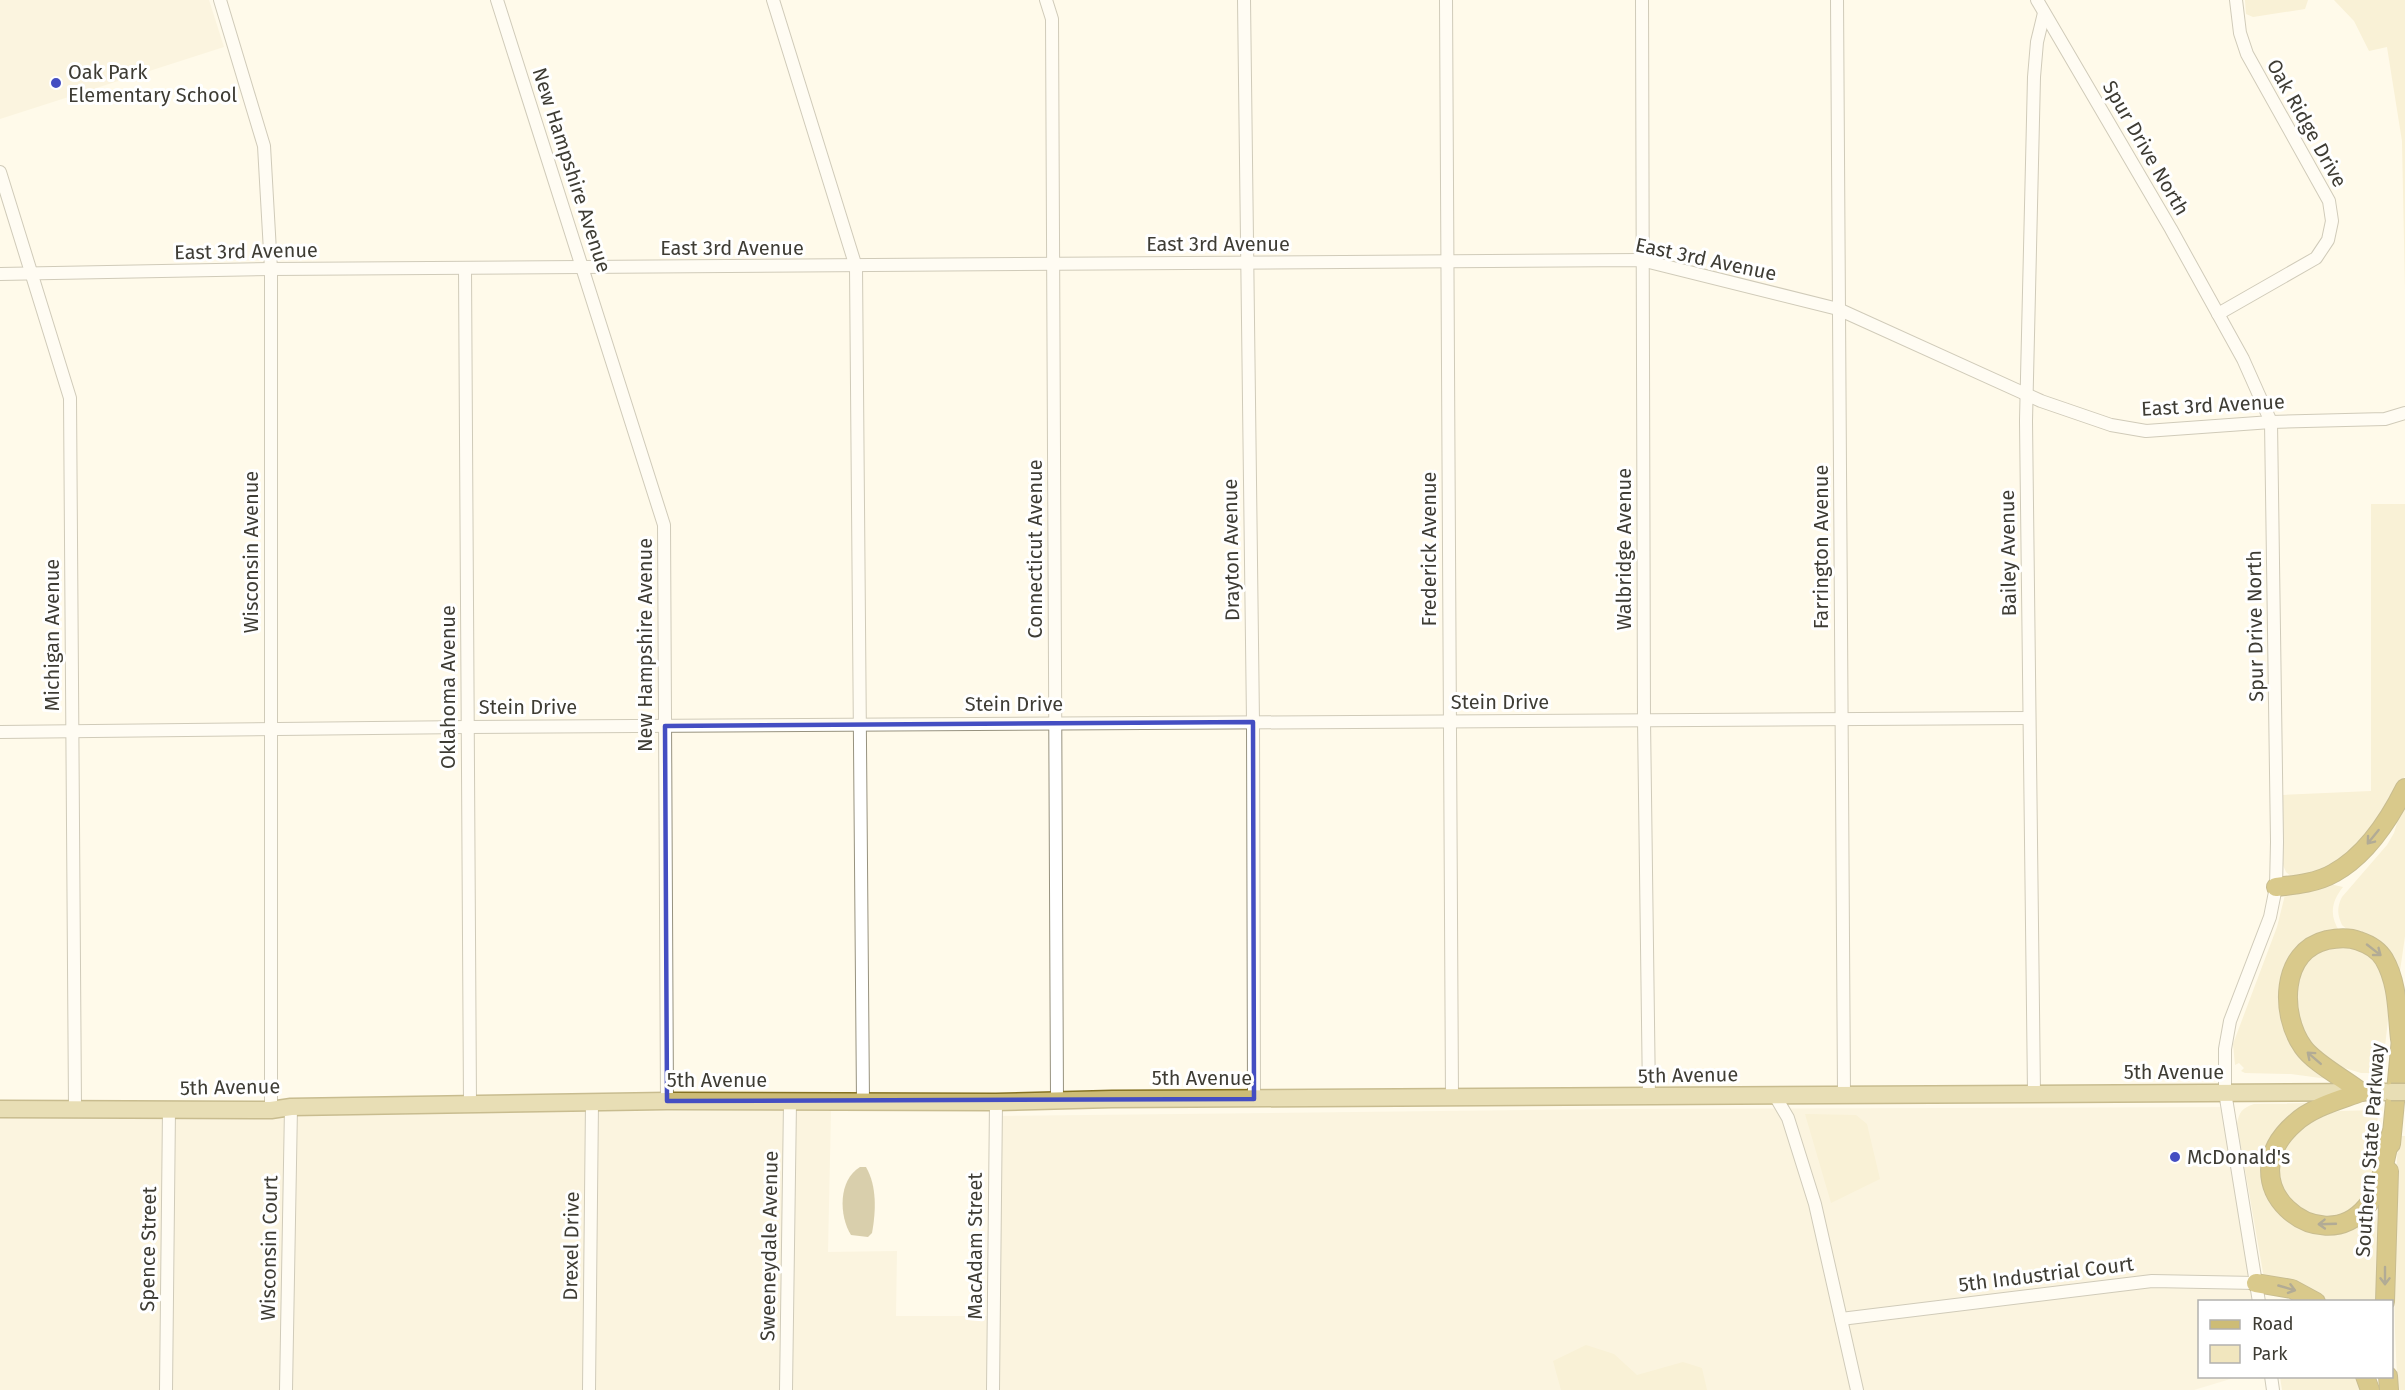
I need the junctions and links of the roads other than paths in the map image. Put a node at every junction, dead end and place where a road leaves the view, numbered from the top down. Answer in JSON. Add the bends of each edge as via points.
{"nodes":[{"id":1,"x":220,"y":0,"type":"edge"},
{"id":2,"x":497,"y":0,"type":"edge"},
{"id":3,"x":773,"y":0,"type":"edge"},
{"id":4,"x":1046,"y":0,"type":"edge"},
{"id":5,"x":1244,"y":0,"type":"edge"},
{"id":6,"x":1446,"y":0,"type":"edge"},
{"id":7,"x":1642,"y":0,"type":"edge"},
{"id":8,"x":1837,"y":0,"type":"edge"},
{"id":9,"x":2037,"y":0,"type":"edge"},
{"id":10,"x":2236,"y":0,"type":"edge"},
{"id":11,"x":2044,"y":13,"type":"junction"},
{"id":12,"x":0,"y":172,"type":"edge"},
{"id":13,"x":1641,"y":260,"type":"junction"},
{"id":14,"x":1247,"y":262,"type":"junction"},
{"id":15,"x":1446,"y":263,"type":"junction"},
{"id":16,"x":1054,"y":265,"type":"junction"},
{"id":17,"x":856,"y":267,"type":"junction"},
{"id":18,"x":584,"y":268,"type":"junction"},
{"id":19,"x":271,"y":269,"type":"junction"},
{"id":20,"x":465,"y":269,"type":"junction"},
{"id":21,"x":30,"y":273,"type":"junction"},
{"id":22,"x":0,"y":274,"type":"edge"},
{"id":23,"x":1838,"y":309,"type":"junction"},
{"id":24,"x":2218,"y":314,"type":"junction"},
{"id":25,"x":2026,"y":394,"type":"junction"},
{"id":26,"x":2405,"y":412,"type":"edge"},
{"id":27,"x":2271,"y":422,"type":"junction"},
{"id":28,"x":1841,"y":718,"type":"junction"},
{"id":29,"x":2029,"y":718,"type":"junction"},
{"id":30,"x":1644,"y":720,"type":"junction"},
{"id":31,"x":1450,"y":721,"type":"junction"},
{"id":32,"x":1253,"y":722,"type":"junction"},
{"id":33,"x":1054,"y":723,"type":"junction"},
{"id":34,"x":860,"y":724,"type":"junction"},
{"id":35,"x":665,"y":726,"type":"junction"},
{"id":36,"x":468,"y":727,"type":"junction"},
{"id":37,"x":270,"y":729,"type":"junction"},
{"id":38,"x":72,"y":731,"type":"junction"},
{"id":39,"x":0,"y":732,"type":"edge"},
{"id":40,"x":2405,"y":789,"type":"edge"},
{"id":41,"x":2276,"y":887,"type":"junction"},
{"id":42,"x":2405,"y":1003,"type":"edge"},
{"id":43,"x":2400,"y":1039,"type":"junction"},
{"id":44,"x":2225,"y":1092,"type":"junction"},
{"id":45,"x":2361,"y":1092,"type":"junction"},
{"id":46,"x":2405,"y":1092,"type":"edge"},
{"id":47,"x":2034,"y":1093,"type":"junction"},
{"id":48,"x":1774,"y":1094,"type":"junction"},
{"id":49,"x":1844,"y":1094,"type":"junction"},
{"id":50,"x":1648,"y":1097,"type":"junction"},
{"id":51,"x":1452,"y":1098,"type":"junction"},
{"id":52,"x":1254,"y":1099,"type":"junction"},
{"id":53,"x":1057,"y":1100,"type":"junction"},
{"id":54,"x":667,"y":1101,"type":"junction"},
{"id":55,"x":592,"y":1102,"type":"junction"},
{"id":56,"x":790,"y":1102,"type":"junction"},
{"id":57,"x":863,"y":1102,"type":"junction"},
{"id":58,"x":996,"y":1102,"type":"junction"},
{"id":59,"x":470,"y":1104,"type":"junction"},
{"id":60,"x":291,"y":1107,"type":"junction"},
{"id":61,"x":75,"y":1108,"type":"junction"},
{"id":62,"x":0,"y":1109,"type":"edge"},
{"id":63,"x":169,"y":1109,"type":"junction"},
{"id":64,"x":271,"y":1110,"type":"junction"},
{"id":65,"x":2391,"y":1134,"type":"junction"},
{"id":66,"x":2256,"y":1282,"type":"junction"},
{"id":67,"x":2259,"y":1300,"type":"edge"},
{"id":68,"x":2312,"y":1300,"type":"edge"},
{"id":69,"x":2385,"y":1300,"type":"edge"},
{"id":70,"x":1841,"y":1319,"type":"junction"},
{"id":71,"x":166,"y":1390,"type":"edge"},
{"id":72,"x":286,"y":1390,"type":"edge"},
{"id":73,"x":589,"y":1390,"type":"edge"},
{"id":74,"x":786,"y":1390,"type":"edge"},
{"id":75,"x":993,"y":1390,"type":"edge"},
{"id":76,"x":1857,"y":1390,"type":"edge"}],
"edges":[{"from":1,"to":19,"type":"street","name":"Wisconsin Avenue","via":[[264,146]]},
{"from":2,"to":18,"type":"street","name":"New Hampshire Avenue"},
{"from":3,"to":17,"type":"street"},
{"from":4,"to":16,"type":"street","name":"Connecticut Avenue","via":[[1052,19]]},
{"from":5,"to":14,"type":"street","name":"Drayton Avenue"},
{"from":6,"to":15,"type":"street","name":"Frederick Avenue"},
{"from":7,"to":13,"type":"street","name":"Walbridge Avenue"},
{"from":8,"to":23,"type":"street","name":"Farrington Avenue"},
{"from":9,"to":11,"type":"street","name":"Spur Drive North"},
{"from":10,"to":24,"type":"street","name":"Oak Ridge Drive","via":[[2247,54],[2329,201],[2332,221],[2328,240],[2316,258]]},
{"from":11,"to":24,"type":"street","name":"Spur Drive North"},
{"from":11,"to":25,"type":"street","name":"Bailey Avenue","via":[[2034,77]]},
{"from":12,"to":21,"type":"street","name":"Michigan Avenue"},
{"from":13,"to":15,"type":"street","name":"East 3rd Avenue"},
{"from":13,"to":23,"type":"street","name":"East 3rd Avenue"},
{"from":13,"to":30,"type":"street","name":"Walbridge Avenue"},
{"from":14,"to":15,"type":"street","name":"East 3rd Avenue"},
{"from":14,"to":16,"type":"street","name":"East 3rd Avenue"},
{"from":14,"to":32,"type":"street","name":"Drayton Avenue"},
{"from":15,"to":31,"type":"street","name":"Frederick Avenue"},
{"from":16,"to":17,"type":"street","name":"East 3rd Avenue"},
{"from":16,"to":33,"type":"street","name":"Connecticut Avenue"},
{"from":17,"to":18,"type":"street","name":"East 3rd Avenue"},
{"from":17,"to":34,"type":"street"},
{"from":18,"to":20,"type":"street","name":"East 3rd Avenue"},
{"from":18,"to":35,"type":"street","name":"New Hampshire Avenue","via":[[664,525]]},
{"from":19,"to":20,"type":"street","name":"East 3rd Avenue"},
{"from":19,"to":21,"type":"street","name":"East 3rd Avenue"},
{"from":19,"to":37,"type":"street","name":"Wisconsin Avenue"},
{"from":20,"to":36,"type":"street","name":"Oklahoma Avenue"},
{"from":21,"to":22,"type":"street","name":"East 3rd Avenue"},
{"from":21,"to":38,"type":"street","name":"Michigan Avenue","via":[[69,398]]},
{"from":23,"to":25,"type":"street","name":"East 3rd Avenue"},
{"from":23,"to":28,"type":"street","name":"Farrington Avenue"},
{"from":24,"to":27,"type":"street","name":"Spur Drive North"},
{"from":25,"to":27,"type":"street","name":"East 3rd Avenue","via":[[2111,425],[2146,431]]},
{"from":25,"to":29,"type":"street","name":"Bailey Avenue"},
{"from":26,"to":27,"type":"street","name":"East 3rd Avenue","via":[[2385,419]]},
{"from":27,"to":41,"type":"street","name":"Spur Drive North"},
{"from":28,"to":29,"type":"street","name":"Stein Drive"},
{"from":28,"to":30,"type":"street","name":"Stein Drive"},
{"from":28,"to":49,"type":"street","name":"Farrington Avenue"},
{"from":29,"to":47,"type":"street","name":"Bailey Avenue"},
{"from":30,"to":31,"type":"street","name":"Stein Drive"},
{"from":30,"to":50,"type":"street","name":"Walbridge Avenue"},
{"from":31,"to":32,"type":"street","name":"Stein Drive"},
{"from":31,"to":51,"type":"street","name":"Frederick Avenue"},
{"from":32,"to":33,"type":"street","name":"Stein Drive"},
{"from":32,"to":52,"type":"street","name":"Drayton Avenue"},
{"from":33,"to":34,"type":"street","name":"Stein Drive"},
{"from":33,"to":53,"type":"street","name":"Connecticut Avenue"},
{"from":34,"to":35,"type":"street","name":"Stein Drive"},
{"from":34,"to":57,"type":"street"},
{"from":35,"to":36,"type":"street","name":"Stein Drive"},
{"from":35,"to":54,"type":"street","name":"New Hampshire Avenue"},
{"from":36,"to":37,"type":"street","name":"Stein Drive"},
{"from":36,"to":59,"type":"street","name":"Oklahoma Avenue"},
{"from":37,"to":38,"type":"street","name":"Stein Drive"},
{"from":37,"to":64,"type":"street","name":"Wisconsin Avenue"},
{"from":38,"to":39,"type":"street","name":"Stein Drive"},
{"from":38,"to":61,"type":"street","name":"Michigan Avenue"},
{"from":40,"to":41,"type":"highway","one_way":true,"via":[[2384,824],[2351,862],[2332,875]]},
{"from":41,"to":44,"type":"street","name":"Spur Drive North","via":[[2270,917],[2230,1021],[2225,1049]]},
{"from":42,"to":43,"type":"highway","name":"Southern State Parkway"},
{"from":45,"to":43,"type":"highway","one_way":true,"via":[[2318,1062],[2304,1049],[2294,1031],[2287,990],[2293,968],[2304,953],[2319,942],[2335,938],[2352,938],[2370,945],[2382,956],[2395,989]]},
{"from":43,"to":65,"type":"highway","name":"Southern State Parkway"},
{"from":44,"to":45,"type":"main road","name":"5th Avenue"},
{"from":44,"to":47,"type":"main road","name":"5th Avenue"},
{"from":44,"to":66,"type":"street","name":"Spur Drive North"},
{"from":45,"to":46,"type":"main road","name":"5th Avenue","bridge":true},
{"from":65,"to":45,"type":"highway","one_way":true,"via":[[2374,1195],[2354,1218],[2339,1223],[2310,1223],[2283,1206],[2273,1191],[2270,1171],[2283,1135],[2296,1121]]},
{"from":47,"to":49,"type":"main road","name":"5th Avenue"},
{"from":48,"to":49,"type":"main road","name":"5th Avenue"},
{"from":48,"to":50,"type":"main road","name":"5th Avenue"},
{"from":48,"to":70,"type":"street","via":[[1788,1118],[1815,1204]]},
{"from":50,"to":51,"type":"main road","name":"5th Avenue"},
{"from":51,"to":52,"type":"main road","name":"5th Avenue"},
{"from":52,"to":53,"type":"main road","name":"5th Avenue"},
{"from":53,"to":58,"type":"main road","name":"5th Avenue"},
{"from":54,"to":55,"type":"main road","name":"5th Avenue"},
{"from":54,"to":56,"type":"main road","name":"5th Avenue"},
{"from":55,"to":59,"type":"main road","name":"5th Avenue"},
{"from":55,"to":73,"type":"street","name":"Drexel Drive"},
{"from":56,"to":57,"type":"main road","name":"5th Avenue"},
{"from":56,"to":74,"type":"street","name":"Sweeneydale Avenue"},
{"from":57,"to":58,"type":"main road","name":"5th Avenue"},
{"from":58,"to":75,"type":"street","name":"MacAdam Street"},
{"from":59,"to":60,"type":"main road","name":"5th Avenue"},
{"from":60,"to":64,"type":"main road","name":"5th Avenue"},
{"from":60,"to":72,"type":"street","name":"Wisconsin Court"},
{"from":61,"to":62,"type":"main road","name":"5th Avenue"},
{"from":61,"to":63,"type":"main road","name":"5th Avenue"},
{"from":63,"to":64,"type":"main road","name":"5th Avenue"},
{"from":63,"to":71,"type":"street","name":"Spence Street"},
{"from":65,"to":69,"type":"highway","name":"Southern State Parkway","one_way":true},
{"from":66,"to":67,"type":"street","name":"Spur Drive North"},
{"from":66,"to":68,"type":"highway","one_way":true,"via":[[2292,1289]]},
{"from":66,"to":70,"type":"street","name":"5th Industrial Court","via":[[2152,1281]]},
{"from":70,"to":76,"type":"street"}]}
